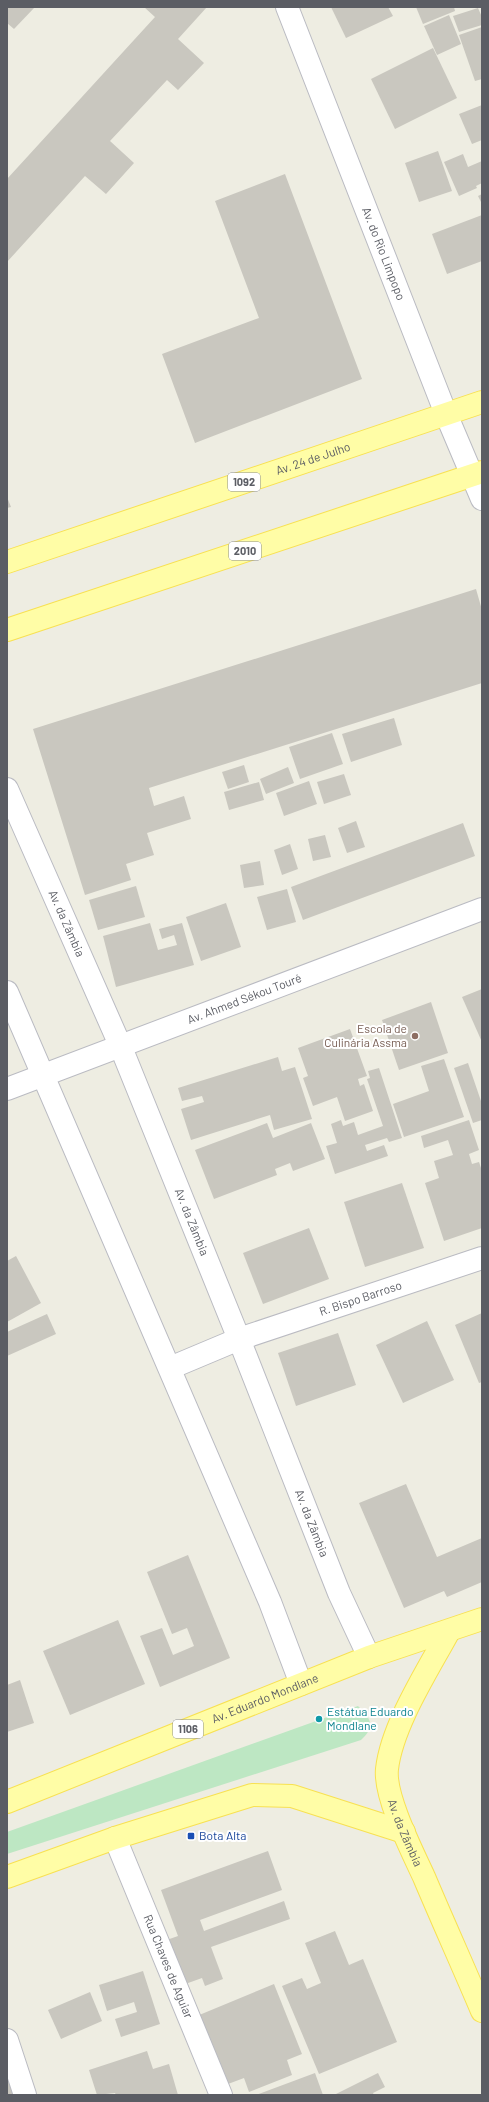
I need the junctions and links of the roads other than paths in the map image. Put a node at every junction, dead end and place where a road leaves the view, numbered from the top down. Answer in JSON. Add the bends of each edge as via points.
{"nodes":[{"id":1,"x":287,"y":7,"type":"edge"},
{"id":2,"x":482,"y":402,"type":"edge"},
{"id":3,"x":446,"y":414,"type":"junction"},
{"id":4,"x":477,"y":474,"type":"edge"},
{"id":5,"x":482,"y":499,"type":"edge"},
{"id":6,"x":7,"y":562,"type":"edge"},
{"id":7,"x":7,"y":630,"type":"edge"},
{"id":8,"x":7,"y":789,"type":"edge"},
{"id":9,"x":482,"y":909,"type":"edge"},
{"id":10,"x":7,"y":992,"type":"edge"},
{"id":11,"x":120,"y":1045,"type":"junction"},
{"id":12,"x":43,"y":1075,"type":"junction"},
{"id":13,"x":7,"y":1089,"type":"edge"},
{"id":14,"x":482,"y":1258,"type":"edge"},
{"id":15,"x":240,"y":1339,"type":"junction"},
{"id":16,"x":170,"y":1368,"type":"junction"},
{"id":17,"x":482,"y":1619,"type":"edge"},
{"id":18,"x":448,"y":1631,"type":"junction"},
{"id":19,"x":369,"y":1657,"type":"junction"},
{"id":20,"x":301,"y":1684,"type":"junction"},
{"id":21,"x":7,"y":1802,"type":"edge"},
{"id":22,"x":404,"y":1832,"type":"junction"},
{"id":23,"x":115,"y":1838,"type":"junction"},
{"id":24,"x":7,"y":1877,"type":"edge"},
{"id":25,"x":482,"y":2011,"type":"edge"},
{"id":26,"x":7,"y":2040,"type":"edge"},
{"id":27,"x":25,"y":2095,"type":"edge"},
{"id":28,"x":221,"y":2095,"type":"edge"}],
"edges":[{"from":1,"to":3,"type":"street","name":"Av. do Rio Limpopo"},
{"from":2,"to":3,"type":"main road","name":"Av. 24 de Julho","number":"1092"},
{"from":3,"to":4,"type":"street","name":"Av. do Rio Limpopo"},
{"from":3,"to":6,"type":"main road","name":"Av. 24 de Julho","number":"1092"},
{"from":4,"to":5,"type":"street","name":"Av. do Rio Limpopo"},
{"from":4,"to":7,"type":"main road","number":"2010"},
{"from":8,"to":11,"type":"street","name":"Av. da Zâmbia"},
{"from":9,"to":11,"type":"street","name":"Av. Ahmed Sékou Touré"},
{"from":10,"to":12,"type":"street"},
{"from":11,"to":12,"type":"street","name":"Av. Ahmed Sékou Touré"},
{"from":11,"to":15,"type":"street","name":"Av. da Zâmbia"},
{"from":12,"to":13,"type":"street","name":"Av. Ahmed Sékou Touré"},
{"from":12,"to":16,"type":"street"},
{"from":14,"to":15,"type":"street","name":"R. Bispo Barroso"},
{"from":15,"to":16,"type":"street","name":"R. Bispo Barroso"},
{"from":15,"to":19,"type":"street","name":"Av. da Zâmbia","via":[[339,1594]]},
{"from":16,"to":20,"type":"street","via":[[270,1602]]},
{"from":17,"to":18,"type":"main road","name":"Av. Eduardo Mondlane","number":"1106"},
{"from":18,"to":19,"type":"main road","name":"Av. Eduardo Mondlane","number":"1106"},
{"from":18,"to":22,"type":"main road","name":"Av. da Zâmbia","via":[[406,1712],[391,1748],[387,1770],[390,1794]]},
{"from":19,"to":20,"type":"main road","name":"Av. Eduardo Mondlane","number":"1106"},
{"from":20,"to":21,"type":"main road","name":"Av. Eduardo Mondlane","number":"1106"},
{"from":22,"to":23,"type":"main road","via":[[292,1796],[252,1795]]},
{"from":22,"to":25,"type":"main road","name":"Av. da Zâmbia"},
{"from":23,"to":24,"type":"main road"},
{"from":23,"to":28,"type":"street","name":"Rua Chaves de Aguiar"},
{"from":26,"to":27,"type":"street"}]}
